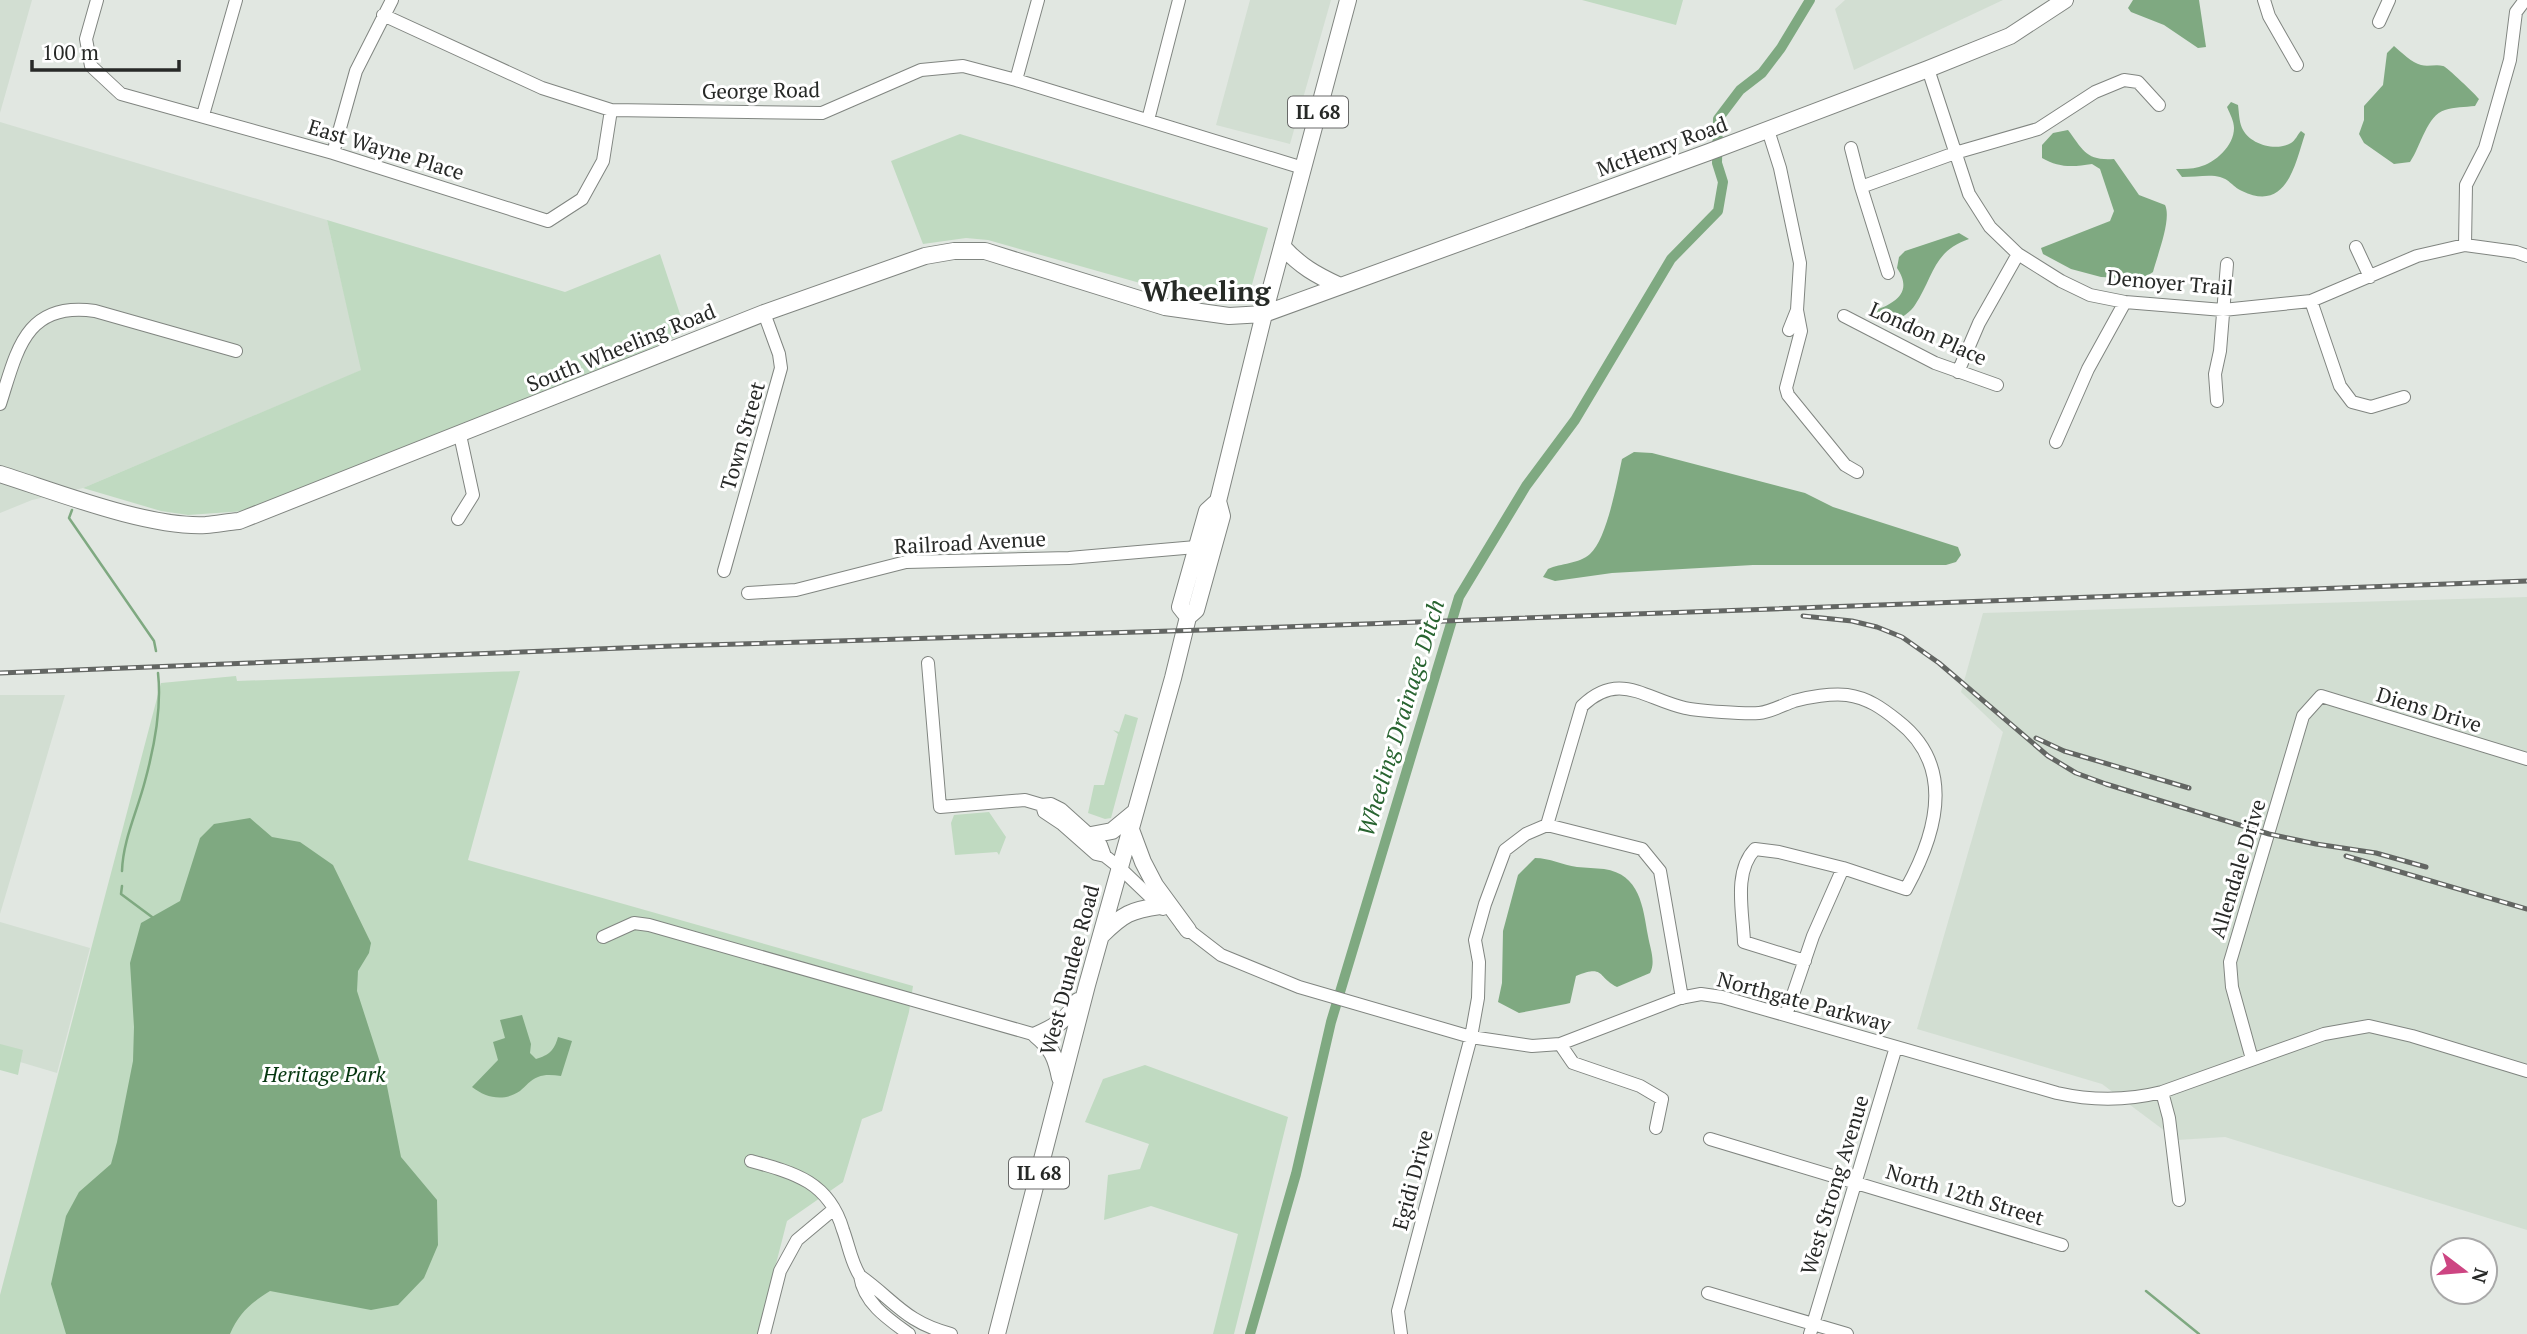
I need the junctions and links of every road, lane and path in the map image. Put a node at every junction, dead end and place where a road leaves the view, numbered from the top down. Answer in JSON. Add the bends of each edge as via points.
{"nodes":[{"id":1,"x":97,"y":0,"type":"edge"},
{"id":2,"x":236,"y":0,"type":"edge"},
{"id":3,"x":392,"y":0,"type":"edge"},
{"id":4,"x":1038,"y":0,"type":"edge"},
{"id":5,"x":1179,"y":0,"type":"edge"},
{"id":6,"x":1348,"y":0,"type":"edge"},
{"id":7,"x":2065,"y":0,"type":"edge"},
{"id":8,"x":2264,"y":0,"type":"edge"},
{"id":9,"x":2389,"y":0,"type":"edge"},
{"id":10,"x":2525,"y":0,"type":"edge"},
{"id":11,"x":383,"y":15,"type":"junction"},
{"id":12,"x":2379,"y":22,"type":"dead end"},
{"id":13,"x":2297,"y":65,"type":"dead end"},
{"id":14,"x":1928,"y":69,"type":"junction"},
{"id":15,"x":1016,"y":80,"type":"junction"},
{"id":16,"x":2159,"y":105,"type":"dead end"},
{"id":17,"x":611,"y":110,"type":"junction"},
{"id":18,"x":203,"y":115,"type":"junction"},
{"id":19,"x":1148,"y":120,"type":"junction"},
{"id":20,"x":1768,"y":130,"type":"junction"},
{"id":21,"x":1852,"y":148,"type":"dead end"},
{"id":22,"x":333,"y":153,"type":"junction"},
{"id":23,"x":1955,"y":153,"type":"junction"},
{"id":24,"x":1303,"y":168,"type":"junction"},
{"id":25,"x":1861,"y":187,"type":"junction"},
{"id":26,"x":2465,"y":245,"type":"junction"},
{"id":27,"x":1282,"y":246,"type":"junction"},
{"id":28,"x":2356,"y":247,"type":"dead end"},
{"id":29,"x":2018,"y":254,"type":"junction"},
{"id":30,"x":2527,"y":256,"type":"edge"},
{"id":31,"x":2227,"y":264,"type":"dead end"},
{"id":32,"x":1888,"y":273,"type":"dead end"},
{"id":33,"x":2370,"y":277,"type":"junction"},
{"id":34,"x":1340,"y":286,"type":"junction"},
{"id":35,"x":2311,"y":301,"type":"junction"},
{"id":36,"x":2125,"y":302,"type":"junction"},
{"id":37,"x":1797,"y":310,"type":"junction"},
{"id":38,"x":2224,"y":310,"type":"junction"},
{"id":39,"x":764,"y":313,"type":"junction"},
{"id":40,"x":1264,"y":314,"type":"junction"},
{"id":41,"x":1844,"y":316,"type":"dead end"},
{"id":42,"x":1788,"y":330,"type":"dead end"},
{"id":43,"x":236,"y":351,"type":"dead end"},
{"id":44,"x":1958,"y":372,"type":"junction"},
{"id":45,"x":1997,"y":385,"type":"dead end"},
{"id":46,"x":2404,"y":397,"type":"dead end"},
{"id":47,"x":2217,"y":401,"type":"dead end"},
{"id":48,"x":0,"y":404,"type":"edge"},
{"id":49,"x":460,"y":435,"type":"junction"},
{"id":50,"x":2056,"y":442,"type":"dead end"},
{"id":51,"x":1857,"y":472,"type":"dead end"},
{"id":52,"x":0,"y":474,"type":"edge"},
{"id":53,"x":1218,"y":501,"type":"junction"},
{"id":54,"x":458,"y":519,"type":"dead end"},
{"id":55,"x":1196,"y":547,"type":"junction"},
{"id":56,"x":724,"y":571,"type":"dead end"},
{"id":57,"x":748,"y":593,"type":"dead end"},
{"id":58,"x":1188,"y":617,"type":"junction"},
{"id":59,"x":928,"y":663,"type":"dead end"},
{"id":60,"x":2321,"y":696,"type":"joint"},
{"id":61,"x":2527,"y":759,"type":"edge"},
{"id":62,"x":1042,"y":805,"type":"junction"},
{"id":63,"x":1133,"y":820,"type":"junction"},
{"id":64,"x":1547,"y":825,"type":"junction"},
{"id":65,"x":1091,"y":835,"type":"junction"},
{"id":66,"x":1105,"y":856,"type":"junction"},
{"id":67,"x":1119,"y":867,"type":"junction"},
{"id":68,"x":1843,"y":868,"type":"junction"},
{"id":69,"x":1160,"y":906,"type":"junction"},
{"id":70,"x":1188,"y":930,"type":"junction"},
{"id":71,"x":1101,"y":936,"type":"junction"},
{"id":72,"x":603,"y":937,"type":"dead end"},
{"id":73,"x":1805,"y":961,"type":"junction"},
{"id":74,"x":1087,"y":985,"type":"junction"},
{"id":75,"x":1682,"y":998,"type":"junction"},
{"id":76,"x":1786,"y":1015,"type":"junction"},
{"id":77,"x":1036,"y":1035,"type":"junction"},
{"id":78,"x":1471,"y":1037,"type":"junction"},
{"id":79,"x":1560,"y":1044,"type":"junction"},
{"id":80,"x":1896,"y":1047,"type":"junction"},
{"id":81,"x":2252,"y":1059,"type":"junction"},
{"id":82,"x":2527,"y":1070,"type":"edge"},
{"id":83,"x":1061,"y":1084,"type":"junction"},
{"id":84,"x":2162,"y":1093,"type":"junction"},
{"id":85,"x":1656,"y":1128,"type":"dead end"},
{"id":86,"x":1710,"y":1139,"type":"dead end"},
{"id":87,"x":751,"y":1161,"type":"dead end"},
{"id":88,"x":1856,"y":1183,"type":"junction"},
{"id":89,"x":2179,"y":1200,"type":"dead end"},
{"id":90,"x":834,"y":1209,"type":"junction"},
{"id":91,"x":2062,"y":1245,"type":"dead end"},
{"id":92,"x":860,"y":1276,"type":"junction"},
{"id":93,"x":1708,"y":1293,"type":"dead end"},
{"id":94,"x":1811,"y":1329,"type":"edge"},
{"id":95,"x":764,"y":1334,"type":"edge"},
{"id":96,"x":909,"y":1334,"type":"edge"},
{"id":97,"x":951,"y":1334,"type":"edge"},
{"id":98,"x":998,"y":1334,"type":"edge"},
{"id":99,"x":1401,"y":1334,"type":"edge"},
{"id":100,"x":1847,"y":1334,"type":"edge"}],
"edges":[{"from":1,"to":18,"type":"street","name":"East Wayne Place","via":[[86,39],[91,66],[121,94]]},
{"from":2,"to":18,"type":"street"},
{"from":3,"to":11,"type":"street"},
{"from":4,"to":15,"type":"street"},
{"from":5,"to":19,"type":"street"},
{"from":6,"to":24,"type":"main road","name":"West Dundee Road","number":"IL 68"},
{"from":7,"to":14,"type":"main road","name":"McHenry Road","via":[[2010,36]]},
{"from":8,"to":13,"type":"street"},
{"from":9,"to":12,"type":"street"},
{"from":10,"to":26,"type":"street","via":[[2516,12],[2510,60],[2485,148],[2466,185]]},
{"from":11,"to":17,"type":"street","name":"George Road","via":[[542,88]]},
{"from":11,"to":22,"type":"street","via":[[356,71]]},
{"from":14,"to":20,"type":"main road","name":"McHenry Road"},
{"from":14,"to":23,"type":"street","name":"Denoyer Trail"},
{"from":15,"to":17,"type":"street","name":"George Road","via":[[962,66],[920,70],[822,113]]},
{"from":15,"to":19,"type":"street","name":"George Road"},
{"from":16,"to":23,"type":"street","via":[[2138,82],[2124,80],[2095,92],[2038,129]]},
{"from":17,"to":22,"type":"street","name":"East Wayne Place","via":[[603,161],[582,199],[548,221]]},
{"from":18,"to":22,"type":"street","name":"East Wayne Place"},
{"from":19,"to":24,"type":"street","name":"George Road"},
{"from":20,"to":34,"type":"main road","name":"McHenry Road"},
{"from":20,"to":37,"type":"street","via":[[1800,263]]},
{"from":21,"to":25,"type":"street"},
{"from":23,"to":25,"type":"street"},
{"from":23,"to":29,"type":"street","name":"Denoyer Trail","via":[[1969,194],[1990,227]]},
{"from":24,"to":27,"type":"main road","name":"West Dundee Road","number":"IL 68"},
{"from":25,"to":32,"type":"street"},
{"from":26,"to":30,"type":"street","name":"Denoyer Trail"},
{"from":26,"to":33,"type":"street","name":"Denoyer Trail","via":[[2417,256]]},
{"from":27,"to":34,"type":"main road","via":[[1310,273]]},
{"from":27,"to":40,"type":"main road","name":"West Dundee Road","number":"IL 68"},
{"from":28,"to":33,"type":"street"},
{"from":29,"to":36,"type":"street","name":"Denoyer Trail","via":[[2090,295]]},
{"from":29,"to":44,"type":"street"},
{"from":31,"to":38,"type":"street"},
{"from":33,"to":35,"type":"street","name":"Denoyer Trail"},
{"from":34,"to":40,"type":"main road","name":"McHenry Road"},
{"from":35,"to":38,"type":"street","name":"Denoyer Trail"},
{"from":35,"to":46,"type":"street","via":[[2340,386],[2352,402],[2371,407]]},
{"from":36,"to":38,"type":"street","name":"Denoyer Trail"},
{"from":36,"to":50,"type":"street","via":[[2088,369]]},
{"from":37,"to":42,"type":"street"},
{"from":37,"to":51,"type":"street","via":[[1801,331],[1788,395],[1845,465]]},
{"from":38,"to":47,"type":"street","via":[[2215,374]]},
{"from":39,"to":40,"type":"main road","name":"South Wheeling Road","via":[[925,256],[985,251],[1165,307],[1229,316]]},
{"from":39,"to":49,"type":"main road","name":"South Wheeling Road"},
{"from":39,"to":56,"type":"street","name":"Town Street","via":[[779,354],[779,382]]},
{"from":40,"to":53,"type":"main road","name":"West Dundee Road","number":"IL 68"},
{"from":41,"to":44,"type":"street","name":"London Place"},
{"from":43,"to":48,"type":"street","via":[[73,308],[50,315],[31,328],[20,344]]},
{"from":44,"to":45,"type":"street","name":"London Place"},
{"from":49,"to":52,"type":"main road","name":"South Wheeling Road","via":[[265,512],[205,525],[126,512]]},
{"from":49,"to":54,"type":"street","via":[[473,495]]},
{"from":53,"to":55,"type":"main road","name":"West Dundee Road","number":"IL 68","via":[[1207,511]]},
{"from":53,"to":58,"type":"main road","name":"West Dundee Road","number":"IL 68","via":[[1222,516],[1196,610]]},
{"from":55,"to":57,"type":"street","name":"Railroad Avenue","via":[[1069,558],[906,562],[796,590]]},
{"from":55,"to":58,"type":"main road","name":"West Dundee Road","number":"IL 68","via":[[1180,608]]},
{"from":58,"to":63,"type":"main road","name":"West Dundee Road","number":"IL 68"},
{"from":59,"to":62,"type":"street","name":"Northgate Parkway","via":[[940,807],[1025,800]]},
{"from":60,"to":61,"type":"street","name":"Diens Drive"},
{"from":60,"to":81,"type":"street","name":"Allendale Drive","via":[[2303,716],[2230,962],[2232,987]]},
{"from":62,"to":65,"type":"street","name":"Northgate Parkway","via":[[1061,808]]},
{"from":62,"to":66,"type":"street","name":"Northgate Parkway","via":[[1044,812],[1096,854]]},
{"from":63,"to":65,"type":"main road"},
{"from":63,"to":67,"type":"main road","name":"West Dundee Road","number":"IL 68"},
{"from":63,"to":70,"type":"main road","via":[[1143,862]]},
{"from":64,"to":68,"type":"street","via":[[1582,706],[1595,694],[1625,687],[1685,709],[1760,713],[1799,700],[1845,695],[1875,702],[1912,732],[1931,760],[1936,788],[1935,816],[1921,862],[1906,888]]},
{"from":64,"to":75,"type":"street","via":[[1642,849],[1660,872]]},
{"from":64,"to":78,"type":"street","via":[[1525,834],[1505,850],[1489,893],[1475,940],[1478,998]]},
{"from":65,"to":66,"type":"street","name":"Northgate Parkway"},
{"from":66,"to":67,"type":"street","name":"Northgate Parkway"},
{"from":67,"to":69,"type":"street","name":"Northgate Parkway"},
{"from":67,"to":71,"type":"main road","name":"West Dundee Road","number":"IL 68"},
{"from":68,"to":73,"type":"street"},
{"from":68,"to":73,"type":"street","via":[[1755,849],[1747,858],[1742,873],[1744,942]]},
{"from":69,"to":70,"type":"street","name":"Northgate Parkway"},
{"from":69,"to":71,"type":"main road","via":[[1121,916]]},
{"from":70,"to":78,"type":"street","name":"Northgate Parkway","via":[[1220,955],[1298,987]]},
{"from":71,"to":74,"type":"main road","name":"West Dundee Road","number":"IL 68"},
{"from":72,"to":77,"type":"street","via":[[634,923],[649,925]]},
{"from":73,"to":76,"type":"street"},
{"from":74,"to":77,"type":"main road","via":[[1072,1013]]},
{"from":74,"to":83,"type":"main road","name":"West Dundee Road","number":"IL 68"},
{"from":75,"to":76,"type":"street","name":"Northgate Parkway","via":[[1701,994],[1722,997]]},
{"from":75,"to":79,"type":"street","name":"Northgate Parkway"},
{"from":76,"to":80,"type":"street","name":"Northgate Parkway"},
{"from":77,"to":83,"type":"main road","via":[[1056,1057]]},
{"from":78,"to":79,"type":"street","name":"Northgate Parkway","via":[[1532,1046]]},
{"from":78,"to":99,"type":"street","name":"Egidi Drive","via":[[1398,1311]]},
{"from":79,"to":85,"type":"street","via":[[1573,1063],[1640,1086],[1662,1099]]},
{"from":80,"to":84,"type":"street","name":"Northgate Parkway","via":[[2080,1098],[2100,1101]]},
{"from":80,"to":88,"type":"street","name":"West Strong Avenue"},
{"from":81,"to":82,"type":"street","name":"Northgate Parkway","via":[[2324,1034],[2369,1026]]},
{"from":81,"to":84,"type":"street","name":"Northgate Parkway"},
{"from":83,"to":98,"type":"main road","name":"West Dundee Road","number":"IL 68"},
{"from":84,"to":89,"type":"street"},
{"from":86,"to":88,"type":"street","name":"North 12th Street"},
{"from":87,"to":90,"type":"street","via":[[803,1178],[821,1190]]},
{"from":88,"to":91,"type":"street","name":"North 12th Street"},
{"from":88,"to":94,"type":"street","name":"West Strong Avenue"},
{"from":90,"to":92,"type":"street"},
{"from":90,"to":95,"type":"street","via":[[797,1240],[780,1271]]},
{"from":92,"to":96,"type":"street","via":[[862,1290],[876,1307]]},
{"from":92,"to":97,"type":"street","via":[[910,1318]]},
{"from":93,"to":94,"type":"street"},
{"from":94,"to":100,"type":"street"}]}
